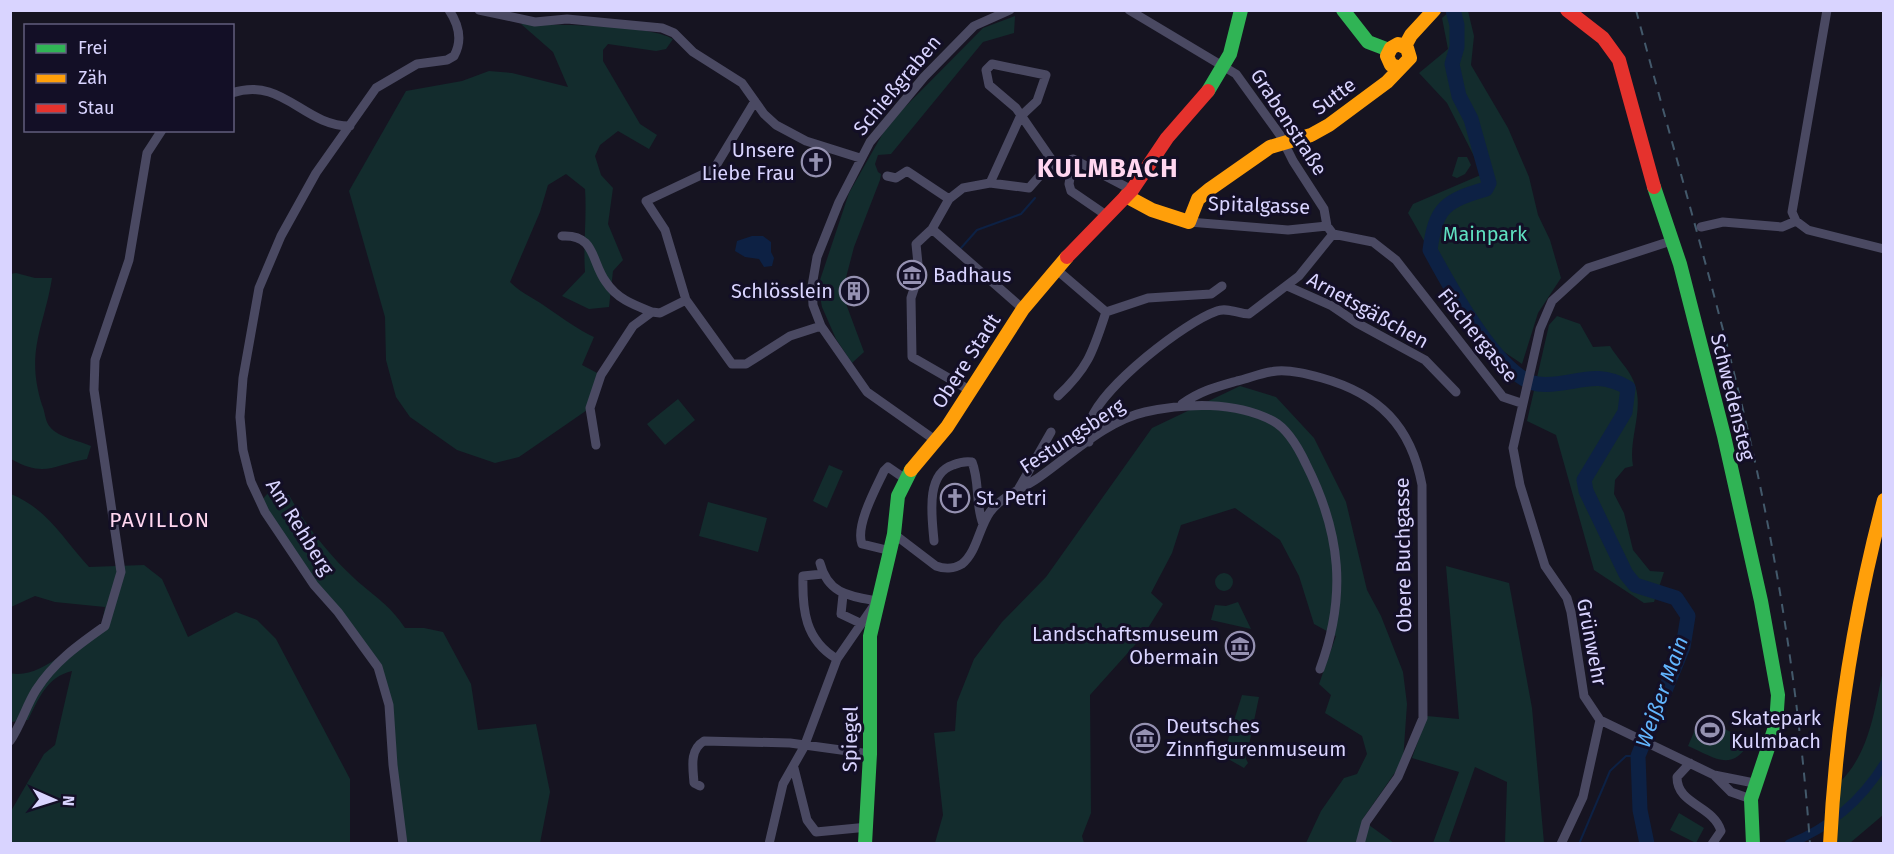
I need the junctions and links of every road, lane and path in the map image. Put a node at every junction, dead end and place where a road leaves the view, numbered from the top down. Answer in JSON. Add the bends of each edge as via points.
{"nodes":[{"id":1,"x":449,"y":10,"type":"edge"},
{"id":2,"x":479,"y":10,"type":"edge"},
{"id":3,"x":1010,"y":10,"type":"edge"},
{"id":4,"x":1241,"y":10,"type":"edge"},
{"id":5,"x":1343,"y":10,"type":"edge"},
{"id":6,"x":1434,"y":10,"type":"edge"},
{"id":7,"x":1568,"y":10,"type":"edge"},
{"id":8,"x":1827,"y":10,"type":"edge"},
{"id":9,"x":1130,"y":11,"type":"edge"},
{"id":10,"x":1405,"y":46,"type":"junction"},
{"id":11,"x":1389,"y":50,"type":"junction"},
{"id":12,"x":1225,"y":66,"type":"junction"},
{"id":13,"x":1400,"y":68,"type":"junction"},
{"id":14,"x":234,"y":92,"type":"edge"},
{"id":15,"x":755,"y":101,"type":"junction"},
{"id":16,"x":1020,"y":117,"type":"junction"},
{"id":17,"x":350,"y":126,"type":"junction"},
{"id":18,"x":161,"y":132,"type":"edge"},
{"id":19,"x":1284,"y":143,"type":"junction"},
{"id":20,"x":860,"y":159,"type":"junction"},
{"id":21,"x":1073,"y":159,"type":"junction"},
{"id":22,"x":1056,"y":166,"type":"junction"},
{"id":23,"x":887,"y":176,"type":"dead end"},
{"id":24,"x":990,"y":183,"type":"junction"},
{"id":25,"x":1129,"y":193,"type":"junction"},
{"id":26,"x":949,"y":199,"type":"junction"},
{"id":27,"x":1106,"y":215,"type":"junction"},
{"id":28,"x":1796,"y":221,"type":"junction"},
{"id":29,"x":1190,"y":222,"type":"junction"},
{"id":30,"x":1701,"y":227,"type":"dead end"},
{"id":31,"x":932,"y":229,"type":"junction"},
{"id":32,"x":1330,"y":230,"type":"junction"},
{"id":33,"x":562,"y":236,"type":"dead end"},
{"id":34,"x":1671,"y":241,"type":"junction"},
{"id":35,"x":1884,"y":249,"type":"edge"},
{"id":36,"x":1057,"y":270,"type":"junction"},
{"id":37,"x":1222,"y":286,"type":"dead end"},
{"id":38,"x":1287,"y":286,"type":"junction"},
{"id":39,"x":686,"y":300,"type":"junction"},
{"id":40,"x":1023,"y":309,"type":"junction"},
{"id":41,"x":652,"y":312,"type":"junction"},
{"id":42,"x":1106,"y":312,"type":"junction"},
{"id":43,"x":821,"y":326,"type":"junction"},
{"id":44,"x":971,"y":391,"type":"junction"},
{"id":45,"x":1456,"y":392,"type":"dead end"},
{"id":46,"x":1058,"y":396,"type":"dead end"},
{"id":47,"x":1521,"y":403,"type":"junction"},
{"id":48,"x":1180,"y":406,"type":"junction"},
{"id":49,"x":1051,"y":432,"type":"dead end"},
{"id":50,"x":935,"y":440,"type":"junction"},
{"id":51,"x":1089,"y":442,"type":"junction"},
{"id":52,"x":596,"y":445,"type":"dead end"},
{"id":53,"x":904,"y":478,"type":"junction"},
{"id":54,"x":1016,"y":493,"type":"junction"},
{"id":55,"x":1884,"y":500,"type":"edge"},
{"id":56,"x":983,"y":524,"type":"junction"},
{"id":57,"x":894,"y":534,"type":"junction"},
{"id":58,"x":934,"y":541,"type":"dead end"},
{"id":59,"x":891,"y":551,"type":"junction"},
{"id":60,"x":820,"y":563,"type":"dead end"},
{"id":61,"x":1545,"y":566,"type":"joint"},
{"id":62,"x":823,"y":574,"type":"junction"},
{"id":63,"x":843,"y":595,"type":"junction"},
{"id":64,"x":877,"y":601,"type":"junction"},
{"id":65,"x":859,"y":624,"type":"junction"},
{"id":66,"x":870,"y":636,"type":"junction"},
{"id":67,"x":837,"y":659,"type":"junction"},
{"id":68,"x":1320,"y":669,"type":"dead end"},
{"id":69,"x":1600,"y":720,"type":"junction"},
{"id":70,"x":10,"y":741,"type":"edge"},
{"id":71,"x":804,"y":747,"type":"junction"},
{"id":72,"x":870,"y":754,"type":"junction"},
{"id":73,"x":1690,"y":763,"type":"junction"},
{"id":74,"x":794,"y":768,"type":"junction"},
{"id":75,"x":1714,"y":776,"type":"junction"},
{"id":76,"x":1754,"y":783,"type":"junction"},
{"id":77,"x":700,"y":786,"type":"dead end"},
{"id":78,"x":1751,"y":799,"type":"junction"},
{"id":79,"x":868,"y":827,"type":"junction"},
{"id":80,"x":403,"y":843,"type":"edge"},
{"id":81,"x":769,"y":843,"type":"edge"},
{"id":82,"x":865,"y":843,"type":"edge"},
{"id":83,"x":1359,"y":843,"type":"edge"},
{"id":84,"x":1561,"y":843,"type":"edge"},
{"id":85,"x":1712,"y":843,"type":"edge"},
{"id":86,"x":1753,"y":843,"type":"edge"},
{"id":87,"x":1830,"y":843,"type":"edge"}],
"edges":[{"from":1,"to":17,"type":"street","name":"Am Rehberg","via":[[460,40],[454,56],[417,64],[376,88]]},
{"from":2,"to":15,"type":"street","via":[[535,22],[567,19],[662,27],[742,83]]},
{"from":3,"to":20,"type":"street","name":"Schießgraben","via":[[979,23],[956,43],[879,130]]},
{"from":4,"to":12,"type":"main road","name":"Obere Stadt"},
{"from":5,"to":11,"type":"main road","via":[[1368,42]]},
{"from":6,"to":10,"type":"main road"},
{"from":7,"to":34,"type":"main road","name":"Schwedensteg","via":[[1611,44]]},
{"from":8,"to":28,"type":"street","via":[[1791,203]]},
{"from":9,"to":12,"type":"street","name":"Grabenstraße"},
{"from":10,"to":11,"type":"main road","via":[[1398,44]]},
{"from":10,"to":13,"type":"main road","via":[[1410,58]]},
{"from":11,"to":13,"type":"main road","via":[[1389,63]]},
{"from":12,"to":19,"type":"street","name":"Grabenstraße","via":[[1244,84]]},
{"from":12,"to":25,"type":"main road","name":"Obere Stadt"},
{"from":13,"to":19,"type":"main road","name":"Sutte","via":[[1329,125]]},
{"from":14,"to":17,"type":"street","via":[[267,90],[326,123]]},
{"from":15,"to":20,"type":"street","via":[[764,114],[788,132]]},
{"from":15,"to":39,"type":"street","via":[[714,169],[646,201],[665,230]]},
{"from":16,"to":16,"type":"street","via":[[1016,108],[989,85],[986,70],[992,64],[1046,75],[1037,101]]},
{"from":16,"to":22,"type":"street"},
{"from":16,"to":24,"type":"street"},
{"from":17,"to":80,"type":"street","name":"Am Rehberg","via":[[316,173],[269,259],[250,336],[240,417],[251,482],[265,512],[314,585],[378,667],[388,705]]},
{"from":18,"to":70,"type":"street","via":[[147,153],[129,260],[95,360],[94,390],[121,572],[105,626],[54,666],[37,689]]},
{"from":19,"to":29,"type":"main road","name":"Spitalgasse","via":[[1270,147],[1198,199]]},
{"from":19,"to":32,"type":"street","name":"Grabenstraße","via":[[1324,209]]},
{"from":20,"to":43,"type":"street","name":"Schießgraben","via":[[818,257],[812,286],[813,305]]},
{"from":21,"to":22,"type":"street"},
{"from":21,"to":25,"type":"street"},
{"from":21,"to":27,"type":"street","via":[[1071,191]]},
{"from":22,"to":24,"type":"street","via":[[1044,171],[1029,188]]},
{"from":23,"to":26,"type":"street","via":[[896,178],[907,171]]},
{"from":24,"to":26,"type":"street","via":[[963,188]]},
{"from":25,"to":27,"type":"main road","name":"Obere Stadt"},
{"from":25,"to":29,"type":"main road","name":"Spitalgasse","via":[[1152,210]]},
{"from":26,"to":31,"type":"street"},
{"from":27,"to":36,"type":"main road","name":"Obere Stadt"},
{"from":28,"to":30,"type":"street","via":[[1782,227],[1723,222]]},
{"from":28,"to":35,"type":"street","via":[[1808,230]]},
{"from":29,"to":32,"type":"street","name":"Spitalgasse"},
{"from":31,"to":40,"type":"street"},
{"from":31,"to":44,"type":"street","via":[[916,244],[919,274],[911,298],[912,357]]},
{"from":32,"to":38,"type":"street","via":[[1299,276]]},
{"from":32,"to":47,"type":"street","name":"Fischergasse","via":[[1373,242],[1396,260],[1503,397]]},
{"from":33,"to":41,"type":"street","via":[[572,235],[588,243],[606,282],[626,302]]},
{"from":34,"to":47,"type":"street","via":[[1602,261],[1561,290],[1544,318]]},
{"from":34,"to":76,"type":"main road","name":"Schwedensteg","via":[[1733,475],[1778,695],[1776,724]]},
{"from":36,"to":40,"type":"main road","name":"Obere Stadt"},
{"from":36,"to":42,"type":"street"},
{"from":37,"to":42,"type":"street","via":[[1211,294],[1156,297]]},
{"from":38,"to":45,"type":"street","name":"Arnetsgäßchen","via":[[1332,306],[1425,360]]},
{"from":38,"to":51,"type":"street","via":[[1249,314],[1218,310],[1188,326],[1151,354],[1124,376],[1099,405],[1090,419]]},
{"from":39,"to":41,"type":"street","via":[[660,313]]},
{"from":39,"to":43,"type":"street","via":[[736,366],[746,364],[790,336]]},
{"from":40,"to":44,"type":"main road","name":"Obere Stadt"},
{"from":41,"to":52,"type":"street","via":[[633,326],[601,375],[590,408]]},
{"from":42,"to":46,"type":"street","via":[[1090,360]]},
{"from":43,"to":50,"type":"street","name":"Schießgraben","via":[[867,392]]},
{"from":44,"to":50,"type":"main road","name":"Obere Stadt"},
{"from":47,"to":61,"type":"street","name":"Fischergasse","via":[[1512,448]]},
{"from":48,"to":51,"type":"street","name":"Festungsberg","via":[[1142,412]]},
{"from":48,"to":68,"type":"street","name":"Festungsberg","via":[[1197,404],[1251,413],[1275,422],[1304,459],[1335,539],[1337,599]]},
{"from":48,"to":83,"type":"street","name":"Obere Buchgasse","via":[[1208,388],[1257,375],[1275,371],[1305,374],[1338,383],[1381,405],[1418,461],[1422,485],[1423,718],[1398,777],[1366,822]]},
{"from":49,"to":54,"type":"street","name":"Festungsberg"},
{"from":50,"to":53,"type":"main road","name":"Obere Stadt"},
{"from":51,"to":54,"type":"street","name":"Festungsberg"},
{"from":53,"to":57,"type":"main road","name":"Spiegel"},
{"from":53,"to":59,"type":"street","via":[[888,467],[884,471],[861,531],[862,544]]},
{"from":54,"to":56,"type":"street","name":"Festungsberg","via":[[998,502]]},
{"from":55,"to":87,"type":"main road","via":[[1848,654],[1833,777]]},
{"from":56,"to":57,"type":"street","name":"Festungsberg","via":[[961,565],[944,569]]},
{"from":56,"to":58,"type":"street","via":[[978,476],[972,462],[957,463],[945,468],[935,481],[931,515]]},
{"from":57,"to":59,"type":"main road","name":"Spiegel"},
{"from":59,"to":64,"type":"main road","name":"Spiegel"},
{"from":60,"to":62,"type":"street"},
{"from":61,"to":69,"type":"street","name":"Grünwehr","via":[[1572,612],[1584,696]]},
{"from":62,"to":63,"type":"street"},
{"from":62,"to":67,"type":"street","via":[[804,576],[805,621],[824,652]]},
{"from":63,"to":64,"type":"street"},
{"from":63,"to":65,"type":"street","via":[[841,614]]},
{"from":64,"to":65,"type":"street"},
{"from":64,"to":66,"type":"main road","name":"Spiegel"},
{"from":65,"to":66,"type":"street"},
{"from":65,"to":67,"type":"street"},
{"from":66,"to":72,"type":"main road","name":"Spiegel"},
{"from":67,"to":71,"type":"street"},
{"from":69,"to":73,"type":"street"},
{"from":69,"to":84,"type":"street","via":[[1583,797]]},
{"from":71,"to":72,"type":"street"},
{"from":71,"to":74,"type":"street"},
{"from":71,"to":77,"type":"street","via":[[789,743],[704,741],[693,756],[694,783]]},
{"from":72,"to":79,"type":"main road","name":"Spiegel"},
{"from":73,"to":75,"type":"street"},
{"from":73,"to":85,"type":"street","via":[[1677,777],[1677,787],[1716,817],[1721,831]]},
{"from":74,"to":79,"type":"street","via":[[807,820],[816,832]]},
{"from":74,"to":81,"type":"street","via":[[783,784]]},
{"from":75,"to":76,"type":"street"},
{"from":75,"to":78,"type":"street","via":[[1731,792]]},
{"from":76,"to":78,"type":"main road","name":"Schwedensteg"},
{"from":78,"to":86,"type":"main road","name":"Schwedensteg"},
{"from":79,"to":82,"type":"main road","name":"Spiegel"}]}
